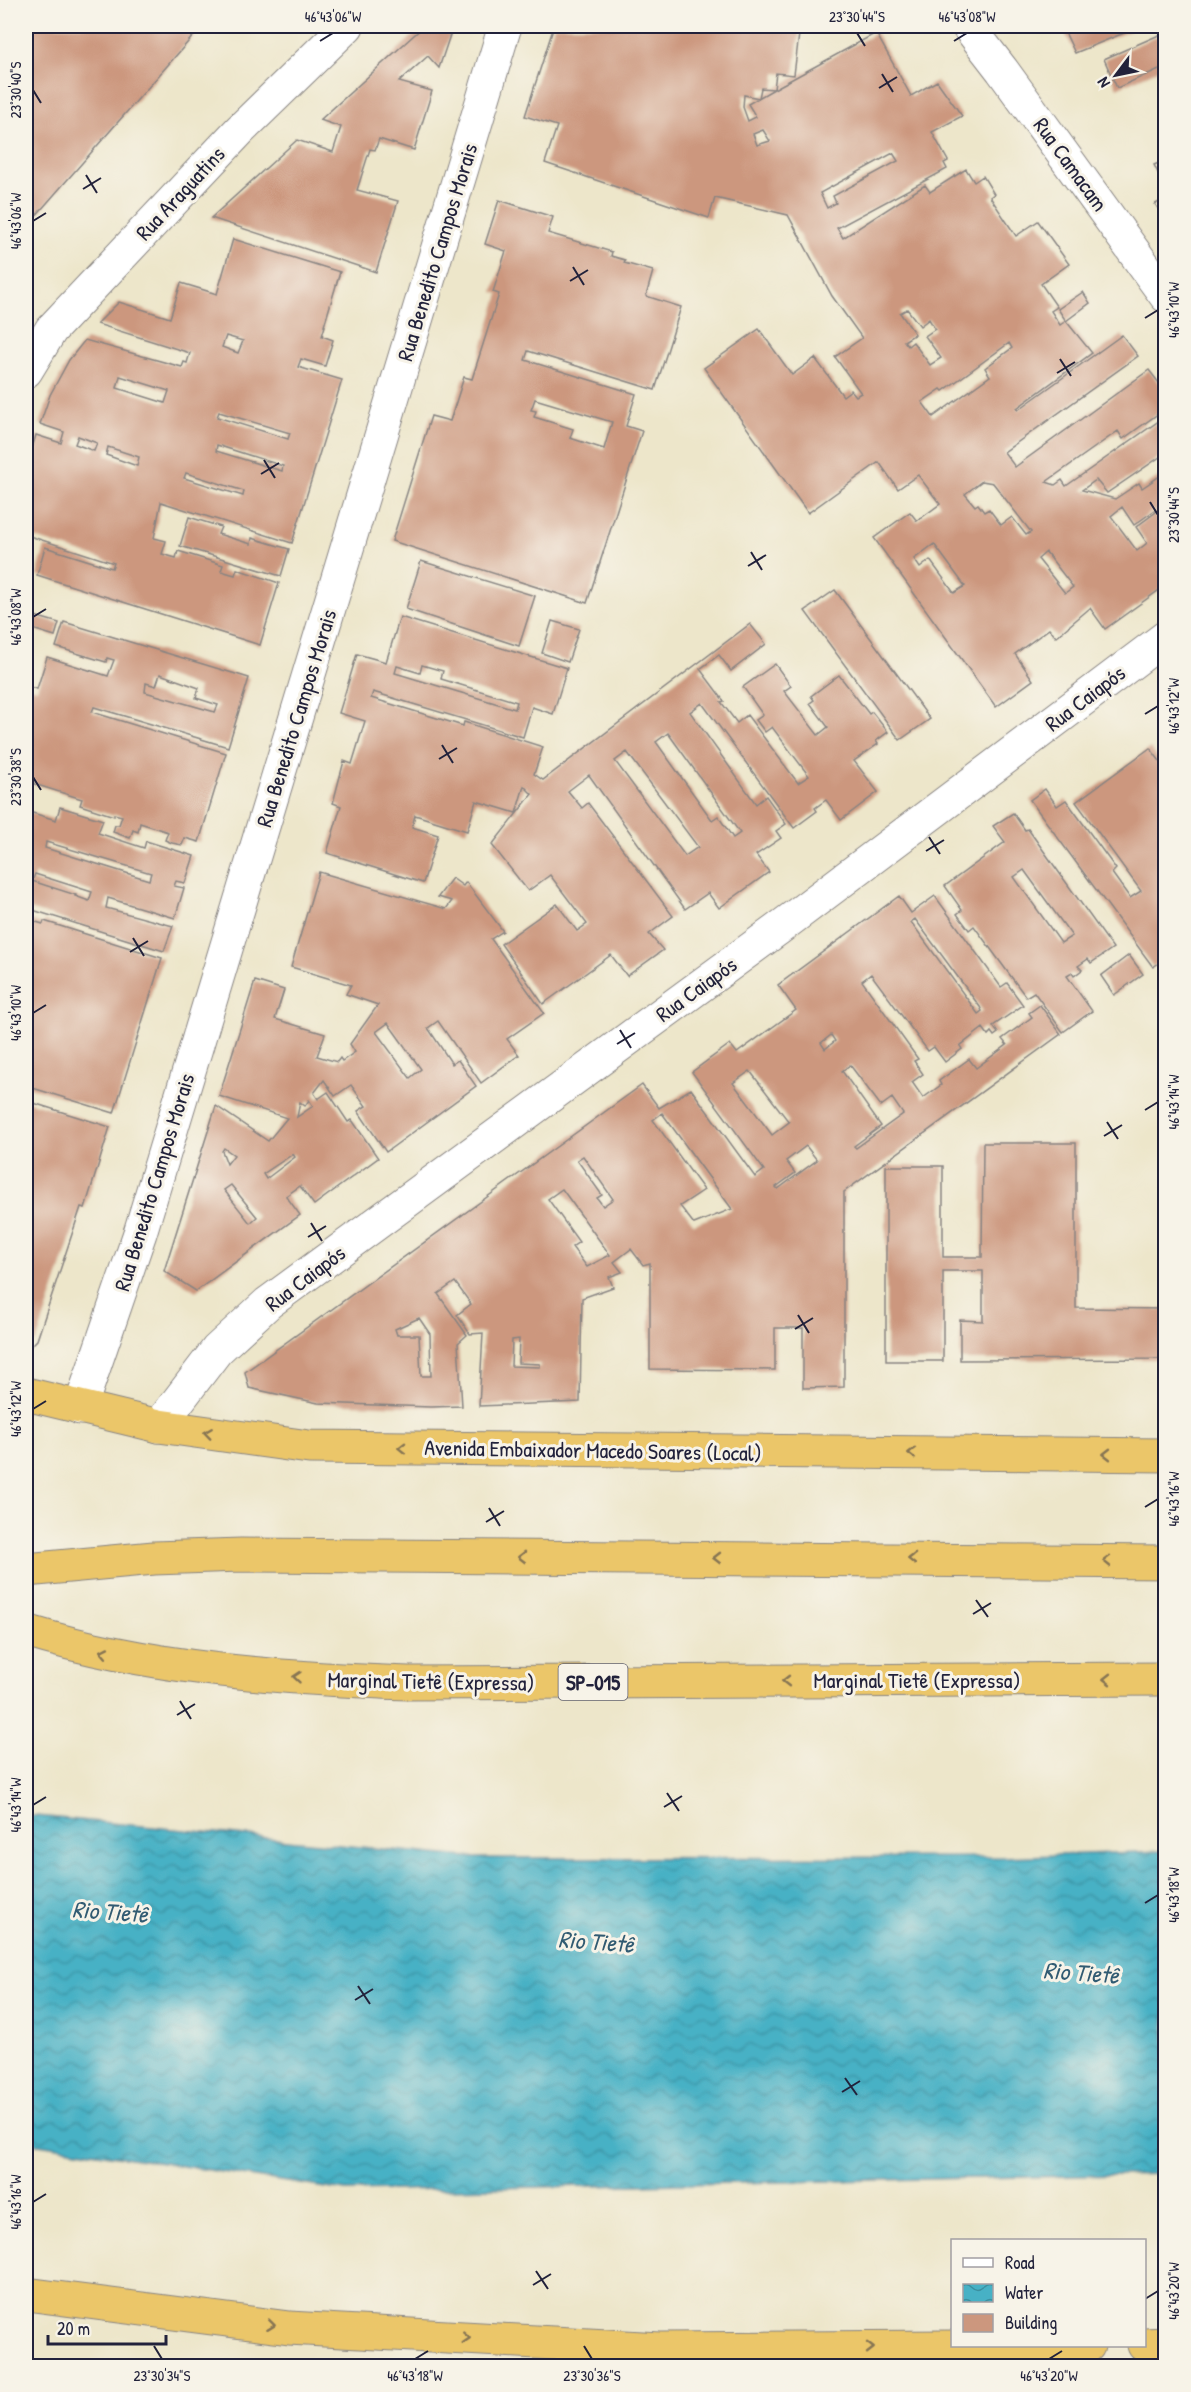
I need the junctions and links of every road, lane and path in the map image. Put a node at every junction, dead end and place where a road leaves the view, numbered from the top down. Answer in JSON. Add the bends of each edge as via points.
{"nodes":[{"id":1,"x":347,"y":26,"type":"edge"},
{"id":2,"x":505,"y":26,"type":"edge"},
{"id":3,"x":968,"y":26,"type":"edge"},
{"id":4,"x":994,"y":26,"type":"edge"},
{"id":5,"x":1002,"y":70,"type":"junction"},
{"id":6,"x":1166,"y":296,"type":"edge"},
{"id":7,"x":26,"y":371,"type":"edge"},
{"id":8,"x":1166,"y":637,"type":"edge"},
{"id":9,"x":26,"y":1394,"type":"edge"},
{"id":10,"x":80,"y":1408,"type":"junction"},
{"id":11,"x":159,"y":1426,"type":"junction"},
{"id":12,"x":1166,"y":1455,"type":"edge"},
{"id":13,"x":1166,"y":1562,"type":"edge"},
{"id":14,"x":26,"y":1570,"type":"edge"},
{"id":15,"x":26,"y":1631,"type":"edge"},
{"id":16,"x":1166,"y":1679,"type":"edge"},
{"id":17,"x":26,"y":2294,"type":"edge"},
{"id":18,"x":1166,"y":2344,"type":"edge"},
{"id":19,"x":1146,"y":2345,"type":"edge"},
{"id":20,"x":951,"y":2347,"type":"edge"}],
"edges":[{"from":1,"to":7,"type":"street","name":"Rua Araguatins","via":[[240,130],[51,330]]},
{"from":2,"to":10,"type":"street","name":"Rua Benedito Campos Morais","via":[[140,1233]]},
{"from":3,"to":5,"type":"street"},
{"from":4,"to":5,"type":"street","name":"Rua Camacam"},
{"from":5,"to":6,"type":"street","name":"Rua Camacam"},
{"from":8,"to":11,"type":"street","name":"Rua Caiapós","via":[[778,929],[268,1303],[217,1350]]},
{"from":9,"to":10,"type":"highway","name":"Avenida Embaixador Macedo Soares (Local)"},
{"from":10,"to":11,"type":"highway","name":"Avenida Embaixador Macedo Soares (Local)"},
{"from":12,"to":11,"type":"highway","name":"Avenida Embaixador Macedo Soares (Local)","one_way":true,"via":[[309,1447]]},
{"from":13,"to":14,"type":"highway","one_way":true,"via":[[241,1555],[154,1558]]},
{"from":16,"to":15,"type":"highway","name":"Marginal Tietê (Expressa)","number":"SP-015","one_way":true,"via":[[420,1683],[331,1680],[166,1664],[75,1647]]},
{"from":17,"to":20,"type":"highway","one_way":true,"via":[[289,2328],[660,2349]]},
{"from":18,"to":19,"type":"highway"}]}
